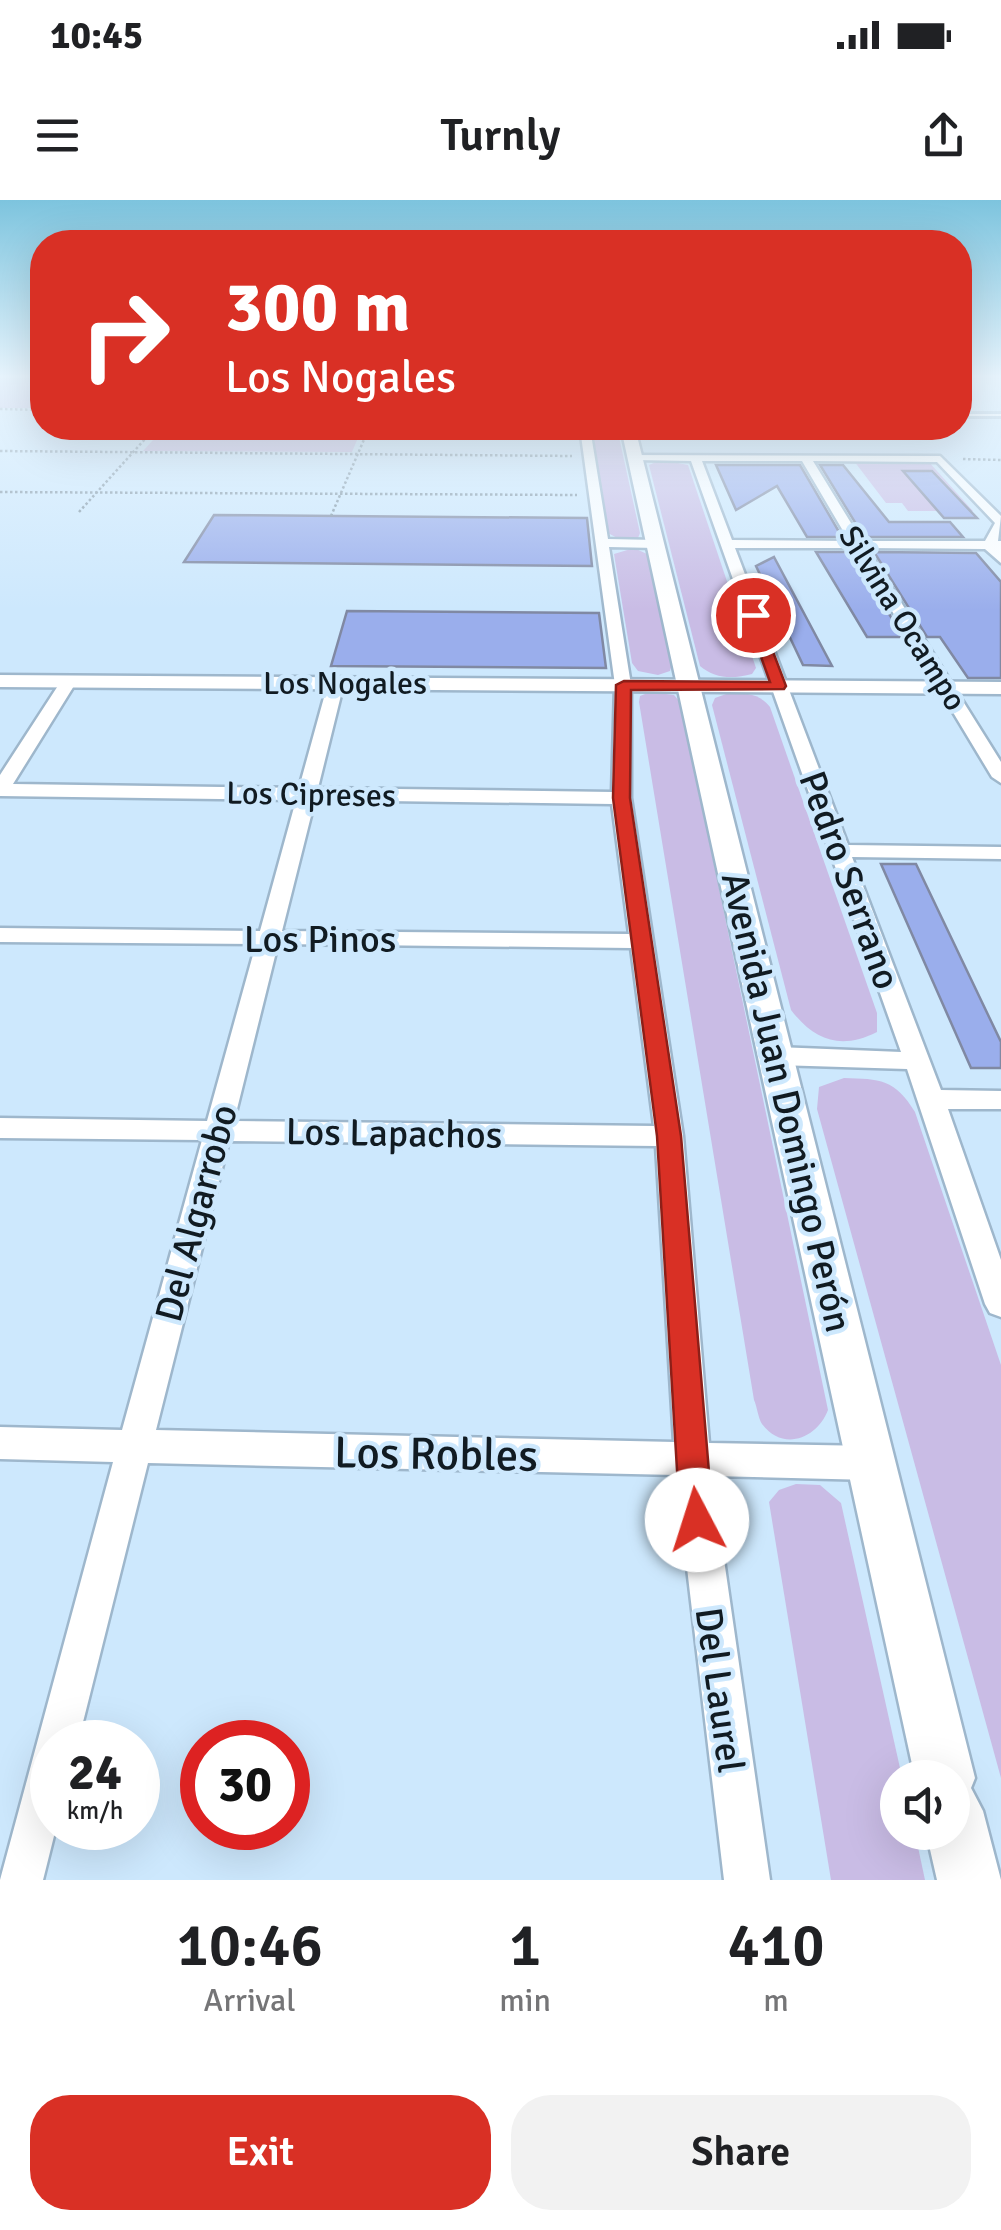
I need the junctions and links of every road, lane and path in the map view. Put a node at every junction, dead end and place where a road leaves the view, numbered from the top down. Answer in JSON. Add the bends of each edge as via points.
{"nodes":[{"id":1,"x":131,"y":453,"type":"edge"},
{"id":2,"x":289,"y":453,"type":"edge"},
{"id":3,"x":633,"y":453,"type":"edge"},
{"id":4,"x":356,"y":454,"type":"junction"},
{"id":5,"x":590,"y":456,"type":"joint"},
{"id":6,"x":634,"y":457,"type":"junction"},
{"id":7,"x":694,"y":457,"type":"junction"},
{"id":8,"x":805,"y":458,"type":"junction"},
{"id":9,"x":940,"y":459,"type":"junction"},
{"id":10,"x":1001,"y":460,"type":"edge"},
{"id":11,"x":0,"y":492,"type":"edge"},
{"id":12,"x":96,"y":492,"type":"junction"},
{"id":13,"x":338,"y":494,"type":"junction"},
{"id":14,"x":594,"y":495,"type":"junction"},
{"id":15,"x":80,"y":512,"type":"dead end"},
{"id":16,"x":332,"y":516,"type":"dead end"},
{"id":17,"x":1001,"y":524,"type":"edge"},
{"id":18,"x":602,"y":543,"type":"junction"},
{"id":19,"x":656,"y":544,"type":"junction"},
{"id":20,"x":726,"y":544,"type":"junction"},
{"id":21,"x":858,"y":544,"type":"junction"},
{"id":22,"x":995,"y":545,"type":"edge"},
{"id":23,"x":1001,"y":559,"type":"edge"},
{"id":24,"x":0,"y":680,"type":"edge"},
{"id":25,"x":69,"y":681,"type":"junction"},
{"id":26,"x":336,"y":683,"type":"junction"},
{"id":27,"x":624,"y":685,"type":"junction"},
{"id":28,"x":690,"y":685,"type":"junction"},
{"id":29,"x":779,"y":686,"type":"junction"},
{"id":30,"x":946,"y":688,"type":"junction"},
{"id":31,"x":1001,"y":688,"type":"edge"},
{"id":32,"x":1001,"y":777,"type":"edge"},
{"id":33,"x":0,"y":790,"type":"edge"},
{"id":34,"x":307,"y":794,"type":"junction"},
{"id":35,"x":622,"y":798,"type":"junction"},
{"id":36,"x":840,"y":851,"type":"junction"},
{"id":37,"x":1001,"y":852,"type":"edge"},
{"id":38,"x":0,"y":936,"type":"edge"},
{"id":39,"x":268,"y":939,"type":"junction"},
{"id":40,"x":640,"y":941,"type":"junction"},
{"id":41,"x":777,"y":1056,"type":"junction"},
{"id":42,"x":917,"y":1061,"type":"junction"},
{"id":43,"x":931,"y":1099,"type":"junction"},
{"id":44,"x":1001,"y":1100,"type":"edge"},
{"id":45,"x":0,"y":1128,"type":"edge"},
{"id":46,"x":218,"y":1130,"type":"junction"},
{"id":47,"x":669,"y":1136,"type":"junction"},
{"id":48,"x":1001,"y":1304,"type":"edge"},
{"id":49,"x":0,"y":1443,"type":"edge"},
{"id":50,"x":135,"y":1446,"type":"junction"},
{"id":51,"x":691,"y":1460,"type":"junction"},
{"id":52,"x":871,"y":1464,"type":"junction"},
{"id":53,"x":63,"y":1720,"type":"edge"},
{"id":54,"x":940,"y":1760,"type":"edge"},
{"id":55,"x":30,"y":1842,"type":"edge"},
{"id":56,"x":961,"y":1850,"type":"edge"},
{"id":57,"x":20,"y":1880,"type":"edge"},
{"id":58,"x":747,"y":1880,"type":"edge"},
{"id":59,"x":968,"y":1880,"type":"edge"}],
"edges":[{"from":1,"to":12,"type":"path"},
{"from":2,"to":4,"type":"path"},
{"from":3,"to":6,"type":"main road","name":"Avenida Juan Domingo Perón"},
{"from":4,"to":5,"type":"path"},
{"from":4,"to":13,"type":"path"},
{"from":5,"to":14,"type":"street","name":"Del Laurel"},
{"from":6,"to":7,"type":"street"},
{"from":6,"to":19,"type":"main road","name":"Avenida Juan Domingo Perón"},
{"from":7,"to":8,"type":"street"},
{"from":7,"to":20,"type":"street","name":"Pedro Serrano"},
{"from":8,"to":9,"type":"street"},
{"from":8,"to":21,"type":"street","name":"Silvina Ocampo"},
{"from":9,"to":10,"type":"path"},
{"from":9,"to":17,"type":"street"},
{"from":11,"to":12,"type":"path"},
{"from":12,"to":13,"type":"path"},
{"from":12,"to":15,"type":"path"},
{"from":13,"to":14,"type":"path"},
{"from":13,"to":16,"type":"path"},
{"from":14,"to":18,"type":"street","name":"Del Laurel"},
{"from":17,"to":22,"type":"street"},
{"from":18,"to":19,"type":"street"},
{"from":18,"to":27,"type":"street","name":"Del Laurel"},
{"from":19,"to":28,"type":"main road","name":"Avenida Juan Domingo Perón"},
{"from":20,"to":21,"type":"street"},
{"from":20,"to":29,"type":"street","name":"Pedro Serrano"},
{"from":21,"to":22,"type":"street"},
{"from":21,"to":30,"type":"street","name":"Silvina Ocampo"},
{"from":22,"to":23,"type":"street"},
{"from":24,"to":25,"type":"street","name":"Los Nogales"},
{"from":25,"to":26,"type":"street","name":"Los Nogales"},
{"from":25,"to":33,"type":"street"},
{"from":26,"to":27,"type":"street","name":"Los Nogales"},
{"from":26,"to":34,"type":"street","name":"Del Algarrobo"},
{"from":27,"to":28,"type":"street","name":"Los Nogales"},
{"from":27,"to":35,"type":"street","name":"Del Laurel"},
{"from":28,"to":29,"type":"street","name":"Los Nogales"},
{"from":28,"to":41,"type":"main road","name":"Avenida Juan Domingo Perón"},
{"from":29,"to":30,"type":"street","name":"Los Nogales"},
{"from":29,"to":36,"type":"street","name":"Pedro Serrano"},
{"from":30,"to":31,"type":"street","name":"Los Nogales"},
{"from":30,"to":32,"type":"street","name":"Silvina Ocampo"},
{"from":33,"to":34,"type":"street","name":"Los Cipreses"},
{"from":34,"to":35,"type":"street","name":"Los Cipreses"},
{"from":34,"to":39,"type":"street","name":"Del Algarrobo"},
{"from":35,"to":40,"type":"street","name":"Del Laurel"},
{"from":36,"to":37,"type":"street"},
{"from":36,"to":42,"type":"street","name":"Pedro Serrano"},
{"from":38,"to":39,"type":"street","name":"Los Pinos"},
{"from":39,"to":40,"type":"street","name":"Los Pinos"},
{"from":39,"to":46,"type":"street","name":"Del Algarrobo"},
{"from":40,"to":47,"type":"street","name":"Del Laurel"},
{"from":41,"to":42,"type":"street"},
{"from":41,"to":52,"type":"main road","name":"Avenida Juan Domingo Perón"},
{"from":42,"to":43,"type":"street","name":"Pedro Serrano"},
{"from":43,"to":44,"type":"street"},
{"from":43,"to":48,"type":"street","name":"Pedro Serrano"},
{"from":45,"to":46,"type":"street","name":"Los Lapachos"},
{"from":46,"to":47,"type":"street","name":"Los Lapachos"},
{"from":46,"to":50,"type":"street","name":"Del Algarrobo"},
{"from":47,"to":51,"type":"street","name":"Del Laurel"},
{"from":49,"to":50,"type":"street","name":"Los Robles"},
{"from":50,"to":51,"type":"street","name":"Los Robles"},
{"from":50,"to":53,"type":"street","name":"Del Algarrobo"},
{"from":51,"to":52,"type":"street","name":"Los Robles"},
{"from":51,"to":58,"type":"street","name":"Del Laurel"},
{"from":52,"to":54,"type":"main road","name":"Avenida Juan Domingo Perón"},
{"from":55,"to":57,"type":"street"},
{"from":56,"to":59,"type":"main road"}]}
